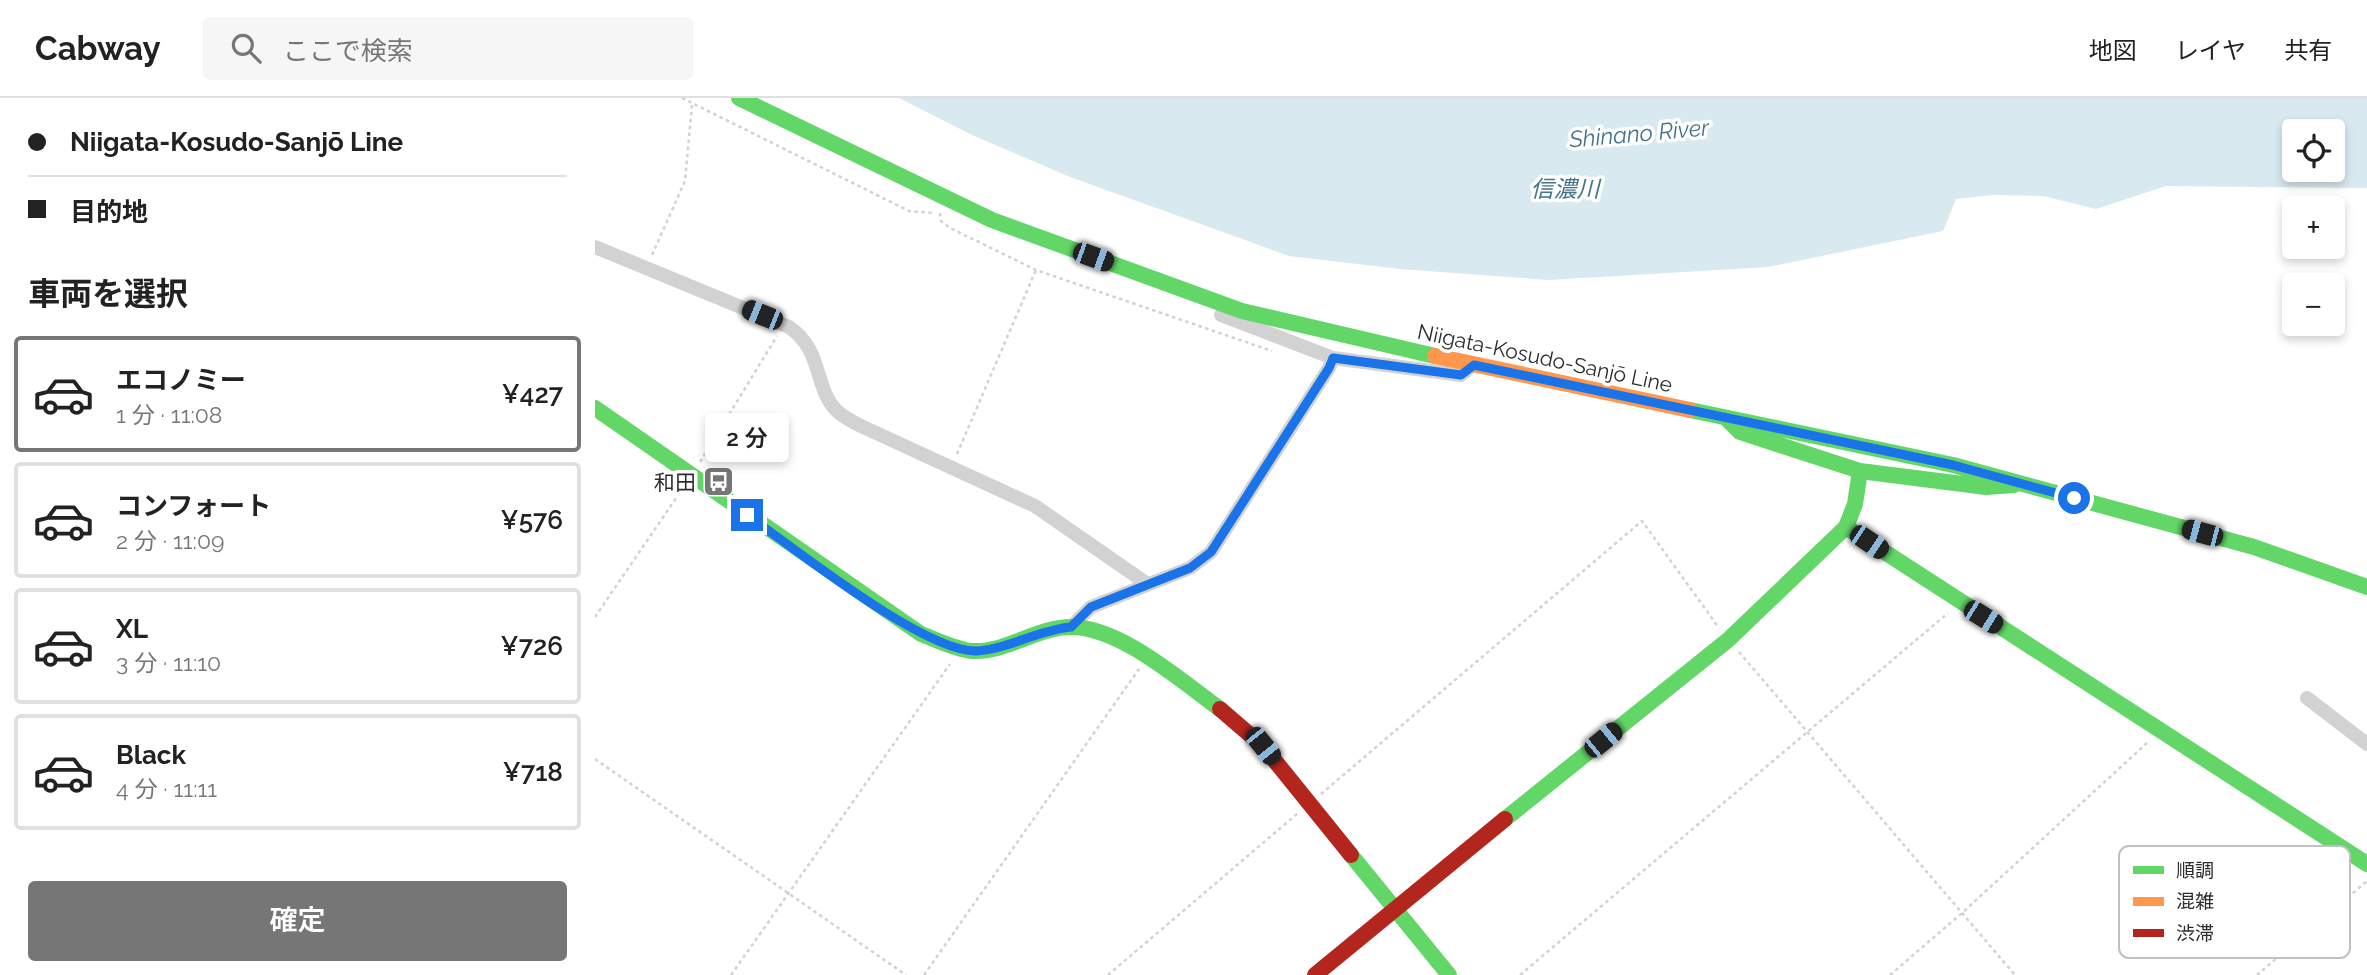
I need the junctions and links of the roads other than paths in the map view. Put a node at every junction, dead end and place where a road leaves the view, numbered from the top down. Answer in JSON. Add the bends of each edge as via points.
{"nodes":[{"id":1,"x":739,"y":98,"type":"edge"},
{"id":2,"x":595,"y":247,"type":"edge"},
{"id":3,"x":1190,"y":292,"type":"junction"},
{"id":4,"x":1333,"y":358,"type":"junction"},
{"id":5,"x":1474,"y":365,"type":"junction"},
{"id":6,"x":595,"y":408,"type":"edge"},
{"id":7,"x":1726,"y":418,"type":"junction"},
{"id":8,"x":1860,"y":471,"type":"junction"},
{"id":9,"x":2022,"y":484,"type":"junction"},
{"id":10,"x":1846,"y":527,"type":"junction"},
{"id":11,"x":1146,"y":583,"type":"junction"},
{"id":12,"x":2367,"y":587,"type":"edge"},
{"id":13,"x":1071,"y":627,"type":"junction"},
{"id":14,"x":2307,"y":698,"type":"dead end"},
{"id":15,"x":2367,"y":744,"type":"edge"},
{"id":16,"x":2339,"y":846,"type":"edge"},
{"id":17,"x":2350,"y":853,"type":"edge"},
{"id":18,"x":2367,"y":864,"type":"edge"},
{"id":19,"x":1394,"y":908,"type":"junction"},
{"id":20,"x":1315,"y":975,"type":"edge"},
{"id":21,"x":1449,"y":975,"type":"edge"}],
"edges":[{"from":1,"to":3,"type":"street","name":"Niigata-Kosudo-Sanjō Line","via":[[992,220]]},
{"from":2,"to":11,"type":"street","via":[[785,325],[811,349],[837,411],[860,426],[1035,506]]},
{"from":3,"to":4,"type":"street","via":[[1203,308]]},
{"from":3,"to":5,"type":"street","name":"Niigata-Kosudo-Sanjō Line","via":[[1243,311]]},
{"from":4,"to":5,"type":"street","via":[[1461,375]]},
{"from":4,"to":11,"type":"street","via":[[1211,552],[1190,568]]},
{"from":5,"to":7,"type":"street","name":"Niigata-Kosudo-Sanjō Line"},
{"from":6,"to":13,"type":"street","via":[[921,635],[960,649],[990,649]]},
{"from":7,"to":8,"type":"street","via":[[1740,432]]},
{"from":7,"to":9,"type":"street","name":"Niigata-Kosudo-Sanjō Line","via":[[1953,465]]},
{"from":8,"to":9,"type":"street","via":[[1986,487]]},
{"from":8,"to":10,"type":"street"},
{"from":9,"to":12,"type":"street","name":"Niigata-Kosudo-Sanjō Line","via":[[2254,547]]},
{"from":10,"to":16,"type":"street"},
{"from":10,"to":19,"type":"street","via":[[1728,640]]},
{"from":11,"to":13,"type":"street","via":[[1091,607]]},
{"from":13,"to":19,"type":"street","via":[[1115,638],[1243,726]]},
{"from":14,"to":15,"type":"street"},
{"from":17,"to":18,"type":"street"},
{"from":19,"to":20,"type":"street"},
{"from":19,"to":21,"type":"street"}]}
